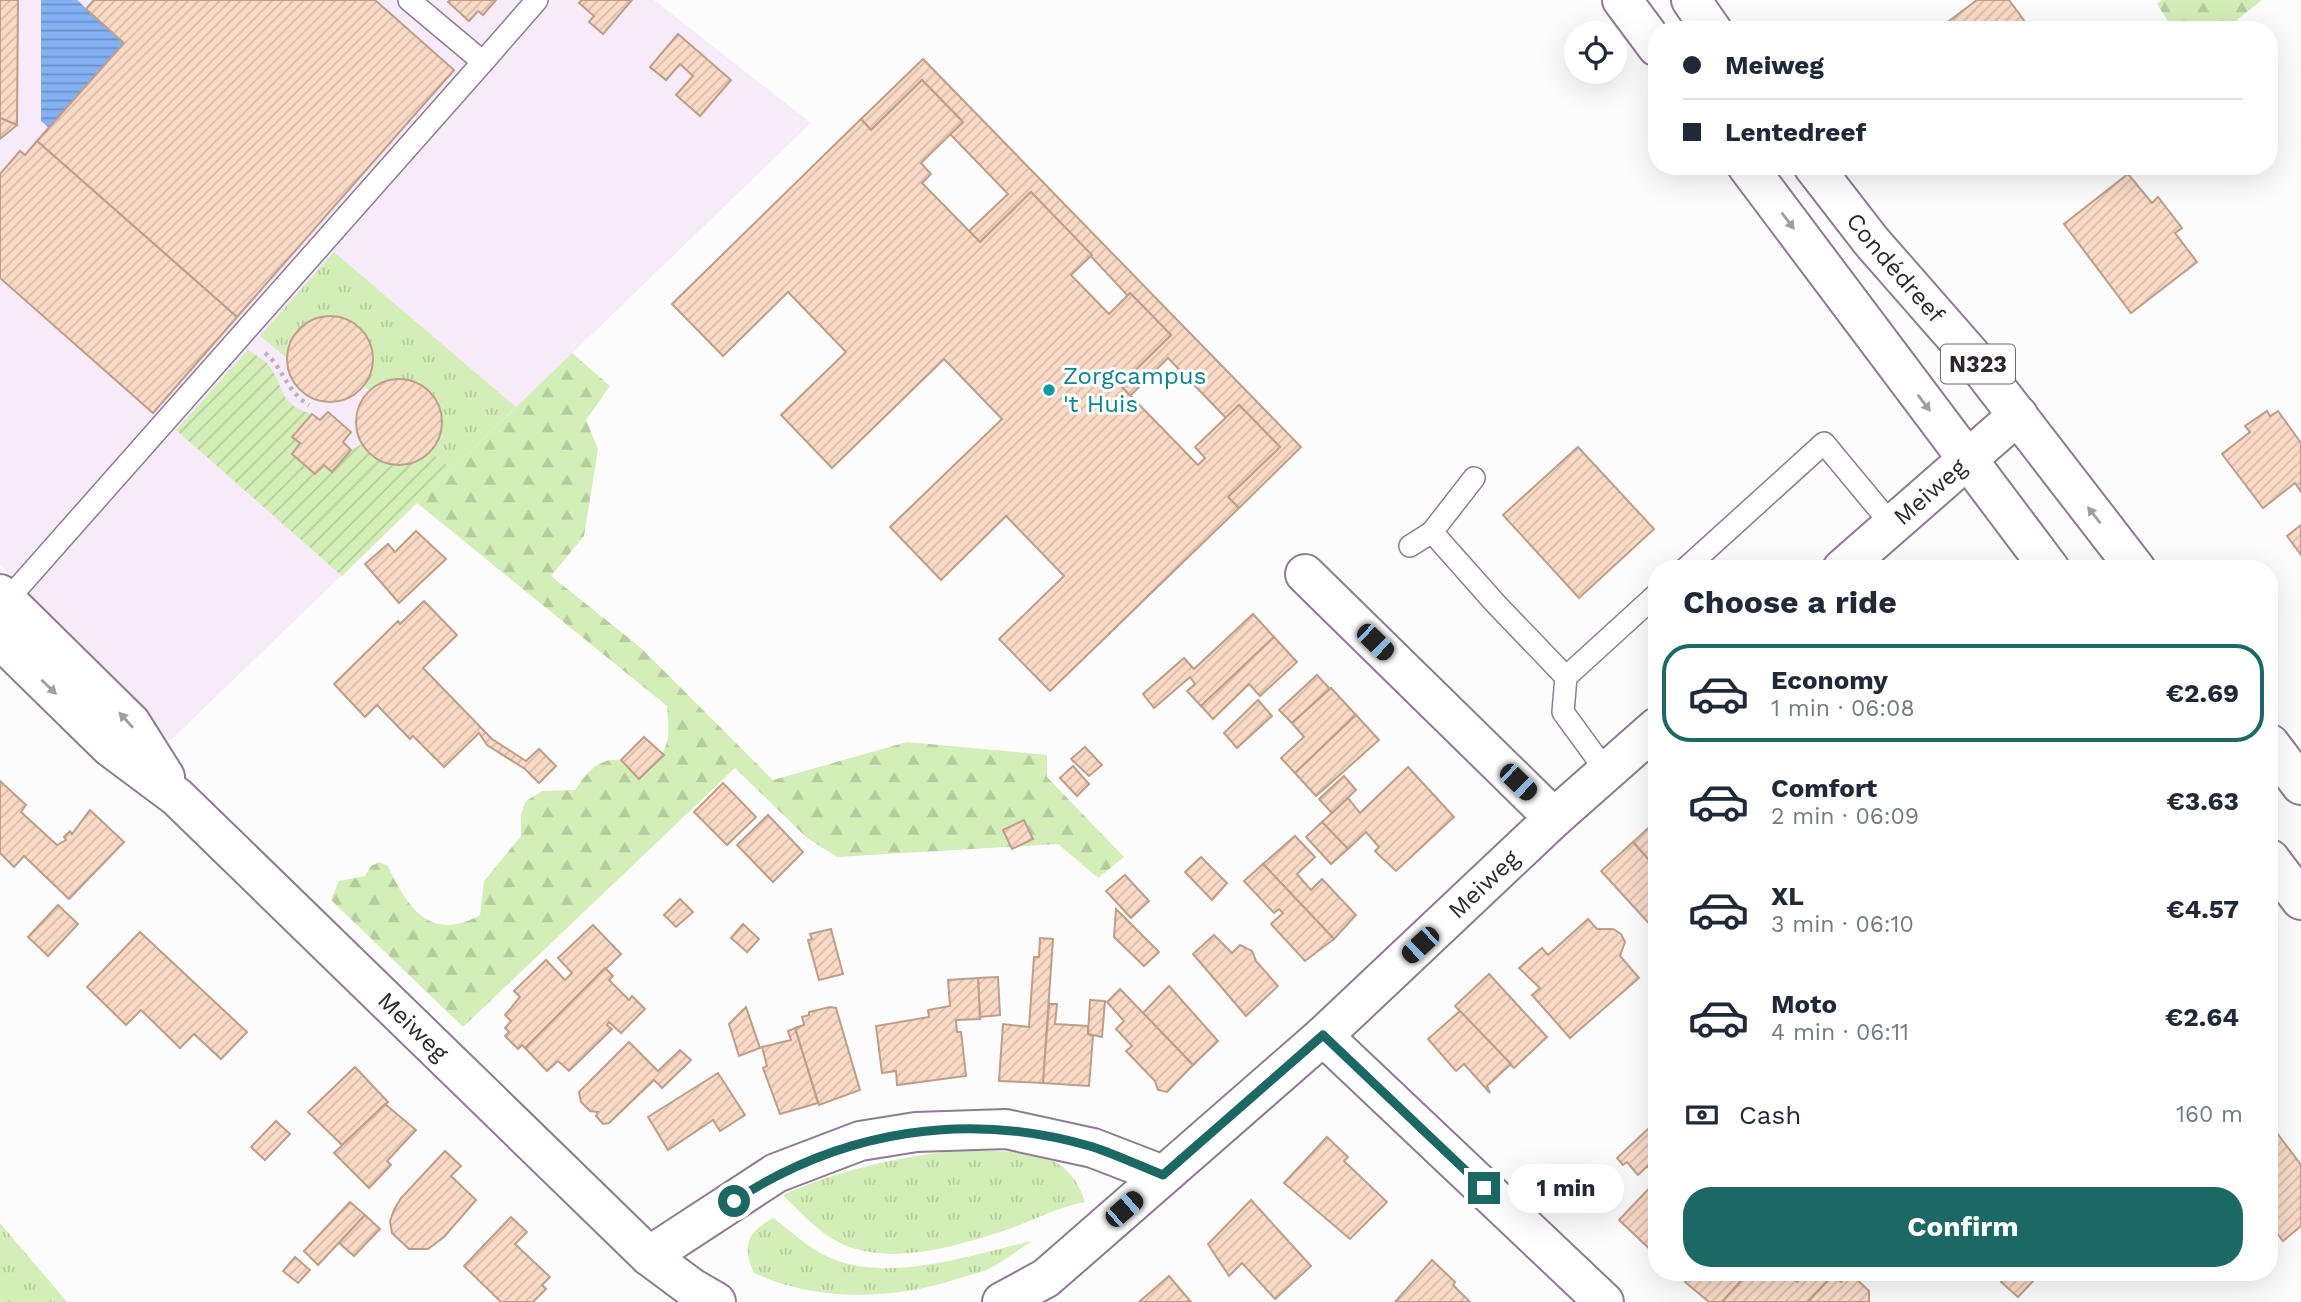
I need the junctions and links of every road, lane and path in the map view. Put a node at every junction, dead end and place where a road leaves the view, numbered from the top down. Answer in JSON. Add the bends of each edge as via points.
{"nodes":[{"id":1,"x":409,"y":0,"type":"edge"},
{"id":2,"x":537,"y":0,"type":"edge"},
{"id":3,"x":1622,"y":0,"type":"edge"},
{"id":4,"x":1691,"y":0,"type":"edge"},
{"id":5,"x":1706,"y":21,"type":"edge"},
{"id":6,"x":1648,"y":35,"type":"edge"},
{"id":7,"x":483,"y":62,"type":"junction"},
{"id":8,"x":1754,"y":175,"type":"edge"},
{"id":9,"x":1820,"y":175,"type":"edge"},
{"id":10,"x":243,"y":335,"type":"junction"},
{"id":11,"x":309,"y":405,"type":"dead end"},
{"id":12,"x":2018,"y":415,"type":"junction"},
{"id":13,"x":1968,"y":460,"type":"junction"},
{"id":14,"x":1474,"y":478,"type":"dead end"},
{"id":15,"x":1892,"y":525,"type":"junction"},
{"id":16,"x":1432,"y":531,"type":"junction"},
{"id":17,"x":1410,"y":546,"type":"dead end"},
{"id":18,"x":1695,"y":560,"type":"edge"},
{"id":19,"x":1852,"y":560,"type":"edge"},
{"id":20,"x":2043,"y":560,"type":"edge"},
{"id":21,"x":2129,"y":560,"type":"edge"},
{"id":22,"x":1305,"y":574,"type":"dead end"},
{"id":23,"x":2,"y":601,"type":"edge"},
{"id":24,"x":1648,"y":602,"type":"edge"},
{"id":25,"x":0,"y":639,"type":"edge"},
{"id":26,"x":1566,"y":677,"type":"junction"},
{"id":27,"x":1648,"y":735,"type":"edge"},
{"id":28,"x":2278,"y":755,"type":"edge"},
{"id":29,"x":1606,"y":771,"type":"junction"},
{"id":30,"x":2301,"y":785,"type":"edge"},
{"id":31,"x":177,"y":797,"type":"junction"},
{"id":32,"x":1555,"y":818,"type":"junction"},
{"id":33,"x":2278,"y":870,"type":"edge"},
{"id":34,"x":2301,"y":900,"type":"edge"},
{"id":35,"x":1323,"y":1035,"type":"junction"},
{"id":36,"x":1163,"y":1175,"type":"junction"},
{"id":37,"x":649,"y":1256,"type":"junction"},
{"id":38,"x":716,"y":1302,"type":"edge"},
{"id":39,"x":1002,"y":1302,"type":"edge"},
{"id":40,"x":1604,"y":1302,"type":"edge"}],
"edges":[{"from":1,"to":7,"type":"lane"},
{"from":2,"to":7,"type":"lane"},
{"from":3,"to":6,"type":"street"},
{"from":4,"to":5,"type":"street"},
{"from":7,"to":10,"type":"lane"},
{"from":8,"to":13,"type":"street","number":"N323","one_way":true},
{"from":9,"to":12,"type":"street","name":"Condédreef","number":"N323"},
{"from":10,"to":11,"type":"path","via":[[274,360],[288,387]]},
{"from":10,"to":23,"type":"lane"},
{"from":12,"to":13,"type":"street","name":"Meiweg"},
{"from":21,"to":12,"type":"street","name":"Condédreef","number":"N323","one_way":true},
{"from":13,"to":15,"type":"street","name":"Meiweg"},
{"from":13,"to":20,"type":"street","number":"N323"},
{"from":14,"to":16,"type":"lane"},
{"from":15,"to":18,"type":"lane","via":[[1824,443]]},
{"from":15,"to":19,"type":"street","name":"Meiweg"},
{"from":16,"to":17,"type":"lane"},
{"from":16,"to":26,"type":"lane"},
{"from":22,"to":32,"type":"street"},
{"from":31,"to":23,"type":"street","name":"Meiweg","one_way":true,"via":[[131,723]]},
{"from":24,"to":26,"type":"lane"},
{"from":25,"to":31,"type":"street","name":"Meiweg","one_way":true,"via":[[110,747]]},
{"from":26,"to":29,"type":"lane","via":[[1563,712]]},
{"from":27,"to":29,"type":"street","name":"Meiweg"},
{"from":28,"to":30,"type":"street"},
{"from":29,"to":32,"type":"street","name":"Meiweg"},
{"from":31,"to":37,"type":"street","name":"Meiweg"},
{"from":32,"to":35,"type":"street","name":"Meiweg"},
{"from":33,"to":34,"type":"street"},
{"from":35,"to":36,"type":"street","name":"Meiweg"},
{"from":35,"to":40,"type":"street"},
{"from":36,"to":37,"type":"street","via":[[1093,1147],[1006,1129],[916,1132],[860,1141],[776,1173]]},
{"from":36,"to":39,"type":"street","name":"Meiweg","via":[[1046,1278]]},
{"from":37,"to":38,"type":"street","name":"Meiweg"}]}
